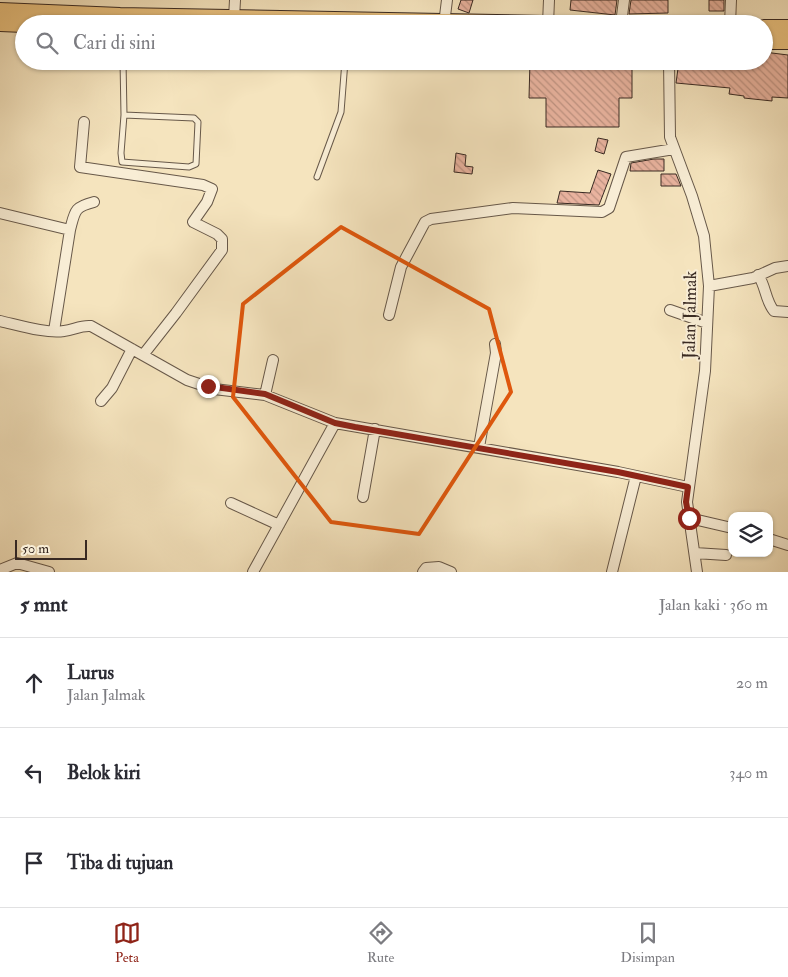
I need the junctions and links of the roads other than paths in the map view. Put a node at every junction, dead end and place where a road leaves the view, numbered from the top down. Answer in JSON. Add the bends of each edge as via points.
{"nodes":[{"id":1,"x":235,"y":0,"type":"edge"},
{"id":2,"x":447,"y":0,"type":"edge"},
{"id":3,"x":549,"y":0,"type":"edge"},
{"id":4,"x":624,"y":0,"type":"edge"},
{"id":5,"x":731,"y":0,"type":"edge"},
{"id":6,"x":0,"y":11,"type":"edge"},
{"id":7,"x":26,"y":12,"type":"edge"},
{"id":8,"x":130,"y":15,"type":"edge"},
{"id":9,"x":234,"y":15,"type":"edge"},
{"id":10,"x":445,"y":15,"type":"edge"},
{"id":11,"x":548,"y":15,"type":"edge"},
{"id":12,"x":622,"y":15,"type":"edge"},
{"id":13,"x":730,"y":15,"type":"edge"},
{"id":14,"x":15,"y":16,"type":"edge"},
{"id":15,"x":0,"y":22,"type":"edge"},
{"id":16,"x":773,"y":28,"type":"edge"},
{"id":17,"x":788,"y":28,"type":"edge"},
{"id":18,"x":773,"y":41,"type":"edge"},
{"id":19,"x":788,"y":41,"type":"edge"},
{"id":20,"x":124,"y":70,"type":"edge"},
{"id":21,"x":344,"y":70,"type":"edge"},
{"id":22,"x":670,"y":70,"type":"edge"},
{"id":23,"x":124,"y":115,"type":"junction"},
{"id":24,"x":84,"y":122,"type":"dead end"},
{"id":25,"x":674,"y":150,"type":"junction"},
{"id":26,"x":317,"y":177,"type":"dead end"},
{"id":27,"x":94,"y":202,"type":"dead end"},
{"id":28,"x":0,"y":213,"type":"edge"},
{"id":29,"x":70,"y":230,"type":"junction"},
{"id":30,"x":788,"y":266,"type":"edge"},
{"id":31,"x":758,"y":276,"type":"junction"},
{"id":32,"x":709,"y":286,"type":"junction"},
{"id":33,"x":670,"y":310,"type":"dead end"},
{"id":34,"x":788,"y":312,"type":"edge"},
{"id":35,"x":389,"y":315,"type":"dead end"},
{"id":36,"x":0,"y":321,"type":"edge"},
{"id":37,"x":707,"y":323,"type":"junction"},
{"id":38,"x":55,"y":325,"type":"junction"},
{"id":39,"x":495,"y":344,"type":"dead end"},
{"id":40,"x":132,"y":349,"type":"junction"},
{"id":41,"x":143,"y":355,"type":"junction"},
{"id":42,"x":274,"y":360,"type":"dead end"},
{"id":43,"x":265,"y":394,"type":"junction"},
{"id":44,"x":101,"y":401,"type":"dead end"},
{"id":45,"x":335,"y":423,"type":"junction"},
{"id":46,"x":375,"y":430,"type":"junction"},
{"id":47,"x":479,"y":447,"type":"junction"},
{"id":48,"x":636,"y":476,"type":"junction"},
{"id":49,"x":688,"y":487,"type":"junction"},
{"id":50,"x":363,"y":497,"type":"dead end"},
{"id":51,"x":231,"y":503,"type":"dead end"},
{"id":52,"x":689,"y":518,"type":"junction"},
{"id":53,"x":279,"y":525,"type":"junction"},
{"id":54,"x":728,"y":527,"type":"edge"},
{"id":55,"x":773,"y":540,"type":"edge"},
{"id":56,"x":788,"y":545,"type":"edge"},
{"id":57,"x":695,"y":553,"type":"junction"},
{"id":58,"x":726,"y":555,"type":"dead end"},
{"id":59,"x":0,"y":570,"type":"edge"},
{"id":60,"x":49,"y":572,"type":"edge"},
{"id":61,"x":252,"y":572,"type":"edge"},
{"id":62,"x":423,"y":572,"type":"edge"},
{"id":63,"x":450,"y":572,"type":"edge"},
{"id":64,"x":612,"y":572,"type":"edge"},
{"id":65,"x":697,"y":572,"type":"edge"}],
"edges":[{"from":1,"to":9,"type":"street"},
{"from":2,"to":10,"type":"street"},
{"from":3,"to":11,"type":"street"},
{"from":4,"to":12,"type":"street"},
{"from":5,"to":13,"type":"street"},
{"from":6,"to":7,"type":"highway"},
{"from":7,"to":8,"type":"highway"},
{"from":14,"to":15,"type":"highway"},
{"from":16,"to":17,"type":"highway"},
{"from":18,"to":19,"type":"highway"},
{"from":20,"to":23,"type":"lane"},
{"from":21,"to":26,"type":"lane","via":[[341,112]]},
{"from":22,"to":25,"type":"street","name":"Jalan Jalmak","via":[[669,118]]},
{"from":23,"to":23,"type":"lane","via":[[122,162],[189,167],[196,164],[198,122],[194,118]]},
{"from":24,"to":41,"type":"street","via":[[80,167],[212,189],[193,222],[217,234],[222,239],[222,250]]},
{"from":25,"to":32,"type":"street","name":"Jalan Jalmak","via":[[704,236]]},
{"from":25,"to":35,"type":"street","via":[[626,158],[609,208],[602,212],[513,208],[425,222],[401,268]]},
{"from":27,"to":29,"type":"street","via":[[76,209]]},
{"from":28,"to":29,"type":"street"},
{"from":29,"to":38,"type":"street"},
{"from":30,"to":31,"type":"street"},
{"from":31,"to":32,"type":"street"},
{"from":31,"to":34,"type":"street","via":[[774,310]]},
{"from":32,"to":37,"type":"street","name":"Jalan Jalmak"},
{"from":33,"to":37,"type":"street"},
{"from":36,"to":38,"type":"street"},
{"from":37,"to":49,"type":"street","name":"Jalan Jalmak","via":[[705,371]]},
{"from":38,"to":40,"type":"street","via":[[64,331],[91,326]]},
{"from":39,"to":47,"type":"street"},
{"from":40,"to":41,"type":"street"},
{"from":40,"to":44,"type":"street","via":[[112,388]]},
{"from":41,"to":43,"type":"street","via":[[187,380],[214,389]]},
{"from":42,"to":43,"type":"street"},
{"from":43,"to":45,"type":"street"},
{"from":45,"to":46,"type":"street"},
{"from":45,"to":53,"type":"street"},
{"from":46,"to":47,"type":"street"},
{"from":46,"to":50,"type":"street"},
{"from":47,"to":48,"type":"street"},
{"from":48,"to":49,"type":"street"},
{"from":48,"to":64,"type":"street"},
{"from":49,"to":52,"type":"street","name":"Jalan Jalmak"},
{"from":51,"to":53,"type":"street"},
{"from":52,"to":54,"type":"street"},
{"from":52,"to":57,"type":"street","name":"Jalan Jalmak"},
{"from":53,"to":61,"type":"street"},
{"from":55,"to":56,"type":"street"},
{"from":57,"to":58,"type":"street"},
{"from":57,"to":65,"type":"street","name":"Jalan Jalmak"},
{"from":59,"to":60,"type":"street","via":[[17,563]]},
{"from":62,"to":63,"type":"street","via":[[426,568],[439,567]]}]}
